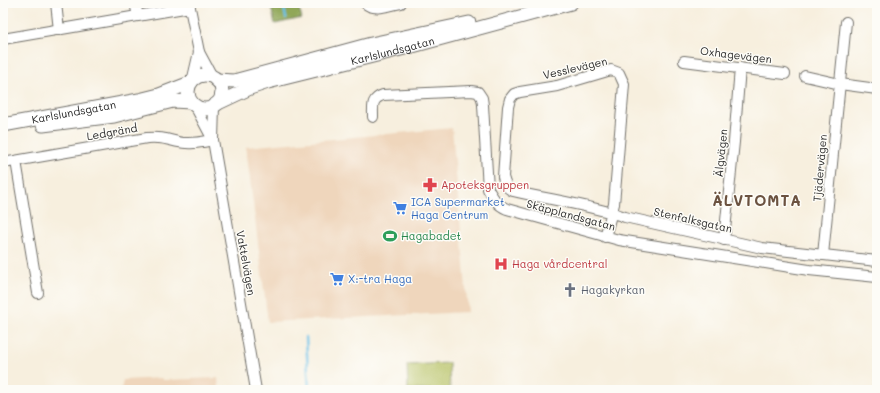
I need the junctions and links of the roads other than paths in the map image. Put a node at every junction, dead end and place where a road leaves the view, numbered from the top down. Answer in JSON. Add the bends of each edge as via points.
{"nodes":[{"id":1,"x":56,"y":3,"type":"edge"},
{"id":2,"x":135,"y":3,"type":"edge"},
{"id":3,"x":365,"y":3,"type":"edge"},
{"id":4,"x":401,"y":3,"type":"edge"},
{"id":5,"x":567,"y":3,"type":"edge"},
{"id":6,"x":571,"y":3,"type":"edge"},
{"id":7,"x":189,"y":5,"type":"edge"},
{"id":8,"x":138,"y":16,"type":"junction"},
{"id":9,"x":846,"y":22,"type":"dead end"},
{"id":10,"x":59,"y":30,"type":"junction"},
{"id":11,"x":3,"y":39,"type":"edge"},
{"id":12,"x":199,"y":52,"type":"junction"},
{"id":13,"x":684,"y":61,"type":"dead end"},
{"id":14,"x":740,"y":68,"type":"junction"},
{"id":15,"x":785,"y":74,"type":"dead end"},
{"id":16,"x":805,"y":76,"type":"dead end"},
{"id":17,"x":214,"y":79,"type":"junction"},
{"id":18,"x":191,"y":82,"type":"junction"},
{"id":19,"x":840,"y":84,"type":"junction"},
{"id":20,"x":877,"y":89,"type":"edge"},
{"id":21,"x":193,"y":104,"type":"junction"},
{"id":22,"x":215,"y":105,"type":"junction"},
{"id":23,"x":373,"y":117,"type":"dead end"},
{"id":24,"x":3,"y":125,"type":"edge"},
{"id":25,"x":3,"y":129,"type":"edge"},
{"id":26,"x":213,"y":140,"type":"junction"},
{"id":27,"x":16,"y":161,"type":"junction"},
{"id":28,"x":3,"y":163,"type":"edge"},
{"id":29,"x":508,"y":188,"type":"joint"},
{"id":30,"x":612,"y":213,"type":"junction"},
{"id":31,"x":605,"y":237,"type":"junction"},
{"id":32,"x":724,"y":240,"type":"junction"},
{"id":33,"x":823,"y":255,"type":"junction"},
{"id":34,"x":877,"y":261,"type":"edge"},
{"id":35,"x":877,"y":277,"type":"edge"},
{"id":36,"x":38,"y":293,"type":"dead end"},
{"id":37,"x":256,"y":390,"type":"edge"}],
"edges":[{"from":1,"to":10,"type":"street"},
{"from":2,"to":8,"type":"street"},
{"from":3,"to":4,"type":"street","via":[[373,8]]},
{"from":5,"to":17,"type":"main road","name":"Karlslundsgatan","via":[[422,32],[234,81]]},
{"from":6,"to":22,"type":"main road","name":"Karlslundsgatan","via":[[268,82]]},
{"from":7,"to":8,"type":"street"},
{"from":7,"to":12,"type":"street"},
{"from":8,"to":10,"type":"street"},
{"from":9,"to":19,"type":"street"},
{"from":10,"to":11,"type":"street"},
{"from":12,"to":17,"type":"street"},
{"from":12,"to":18,"type":"street"},
{"from":13,"to":14,"type":"street","name":"Oxhagevägen"},
{"from":14,"to":15,"type":"street","name":"Oxhagevägen"},
{"from":14,"to":32,"type":"street","name":"Älgvägen"},
{"from":16,"to":19,"type":"street"},
{"from":17,"to":18,"type":"main road","via":[[203,75]]},
{"from":17,"to":22,"type":"main road","via":[[220,85],[221,91]]},
{"from":18,"to":21,"type":"main road","via":[[188,93]]},
{"from":18,"to":24,"type":"main road","name":"Karlslundsgatan","via":[[139,100]]},
{"from":19,"to":20,"type":"street"},
{"from":19,"to":33,"type":"street","name":"Tjädervägen"},
{"from":21,"to":22,"type":"main road","via":[[206,109]]},
{"from":21,"to":25,"type":"main road","name":"Karlslundsgatan","via":[[173,101],[114,116]]},
{"from":21,"to":26,"type":"street","name":"Vaktelvägen"},
{"from":22,"to":26,"type":"street","name":"Vaktelvägen"},
{"from":23,"to":31,"type":"street","name":"Skäpplandsgatan","via":[[374,101],[383,95],[478,92],[483,105],[488,189],[499,206]]},
{"from":26,"to":27,"type":"street","name":"Ledgränd","via":[[193,143],[161,137],[147,138]]},
{"from":26,"to":37,"type":"street","name":"Vaktelvägen"},
{"from":27,"to":28,"type":"street","name":"Ledgränd"},
{"from":27,"to":36,"type":"street"},
{"from":29,"to":30,"type":"street","name":"Stenfalksgatan","via":[[513,192]]},
{"from":29,"to":30,"type":"street","name":"Vesslevägen","via":[[503,177],[508,107],[514,94],[557,86],[611,70],[619,73],[624,91]]},
{"from":30,"to":31,"type":"street","name":"Vesslevägen"},
{"from":30,"to":32,"type":"street","name":"Stenfalksgatan"},
{"from":31,"to":35,"type":"street","name":"Skäpplandsgatan","via":[[809,270]]},
{"from":32,"to":33,"type":"street","name":"Stenfalksgatan","via":[[762,248]]},
{"from":33,"to":34,"type":"street","name":"Stenfalksgatan"}]}
